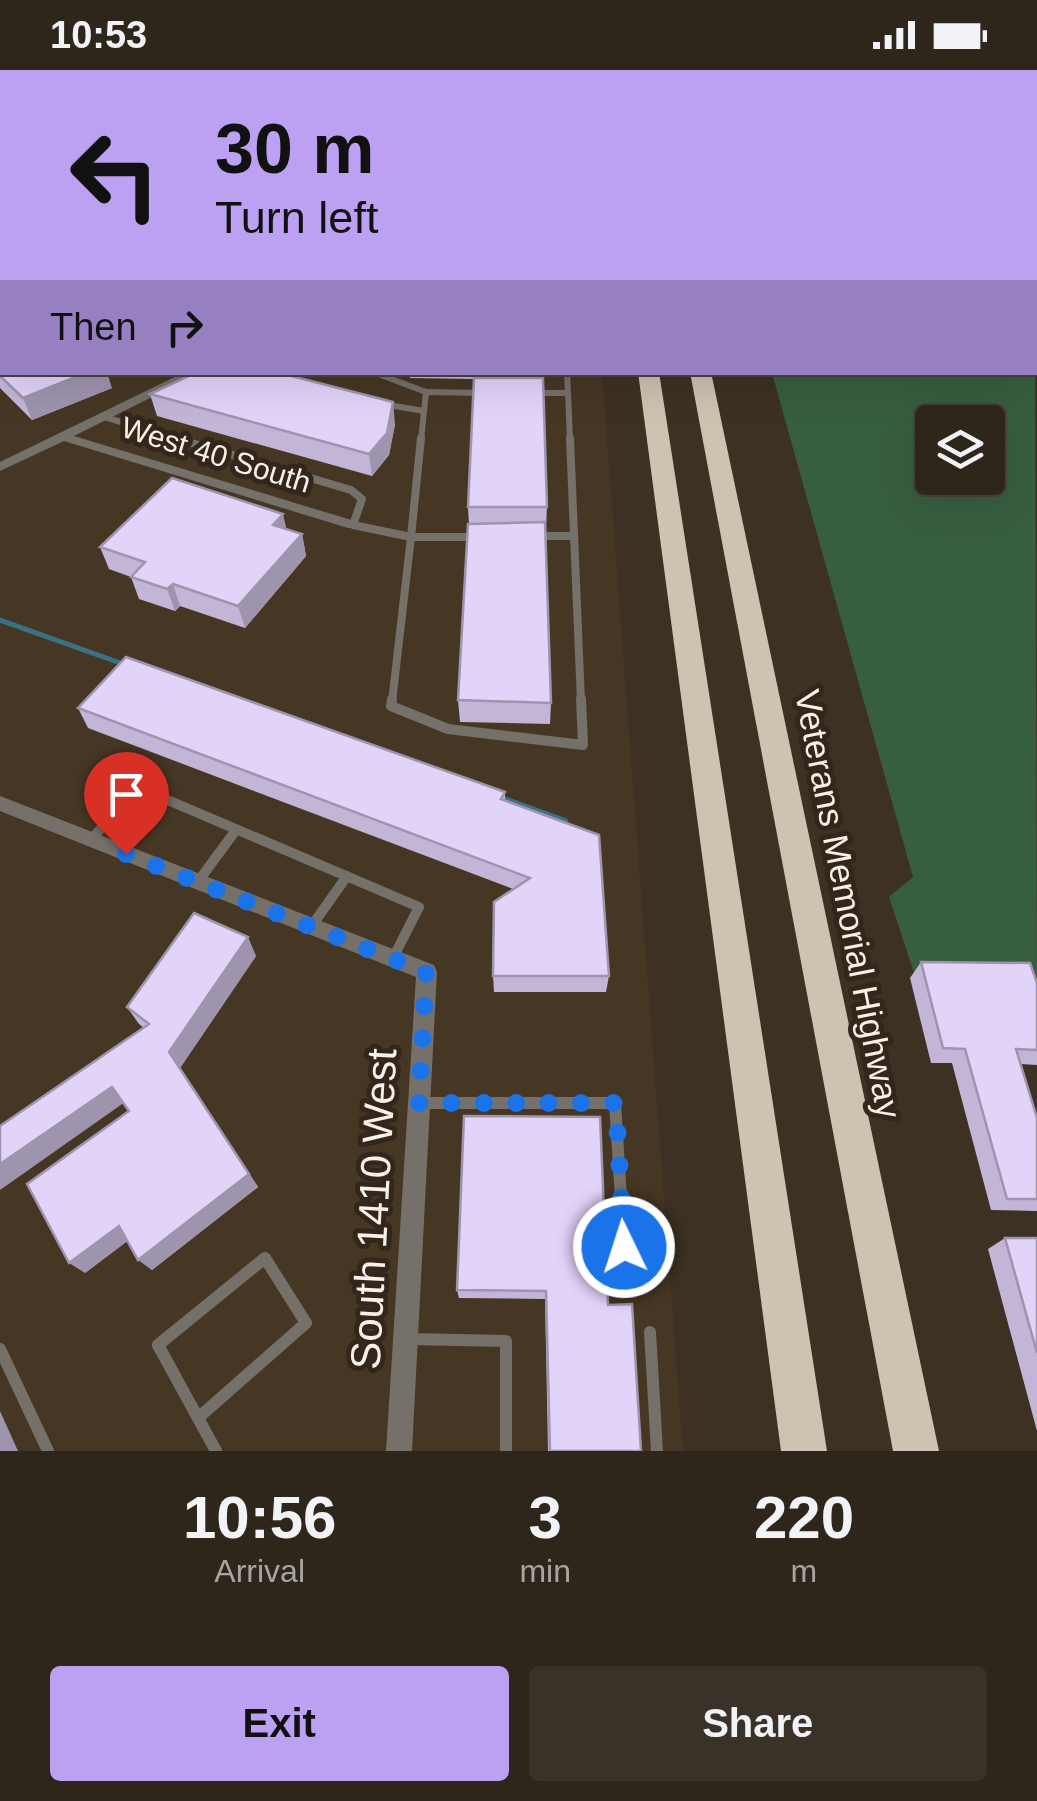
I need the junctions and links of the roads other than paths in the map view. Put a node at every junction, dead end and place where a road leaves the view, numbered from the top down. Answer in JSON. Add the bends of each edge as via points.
{"nodes":[{"id":1,"x":190,"y":375,"type":"edge"},
{"id":2,"x":382,"y":375,"type":"edge"},
{"id":3,"x":567,"y":375,"type":"edge"},
{"id":4,"x":648,"y":375,"type":"edge"},
{"id":5,"x":701,"y":375,"type":"edge"},
{"id":6,"x":426,"y":392,"type":"junction"},
{"id":7,"x":498,"y":392,"type":"edge"},
{"id":8,"x":515,"y":393,"type":"edge"},
{"id":9,"x":568,"y":393,"type":"junction"},
{"id":10,"x":372,"y":402,"type":"edge"},
{"id":11,"x":424,"y":411,"type":"junction"},
{"id":12,"x":104,"y":417,"type":"junction"},
{"id":13,"x":64,"y":437,"type":"junction"},
{"id":14,"x":0,"y":467,"type":"edge"},
{"id":15,"x":353,"y":525,"type":"junction"},
{"id":16,"x":520,"y":536,"type":"edge"},
{"id":17,"x":573,"y":536,"type":"junction"},
{"id":18,"x":410,"y":537,"type":"junction"},
{"id":19,"x":486,"y":537,"type":"edge"},
{"id":20,"x":0,"y":803,"type":"edge"},
{"id":21,"x":236,"y":830,"type":"junction"},
{"id":22,"x":91,"y":840,"type":"junction"},
{"id":23,"x":347,"y":876,"type":"junction"},
{"id":24,"x":197,"y":883,"type":"junction"},
{"id":25,"x":311,"y":927,"type":"junction"},
{"id":26,"x":393,"y":958,"type":"junction"},
{"id":27,"x":419,"y":1103,"type":"junction"},
{"id":28,"x":624,"y":1247,"type":"dead end"},
{"id":29,"x":650,"y":1332,"type":"dead end"},
{"id":30,"x":405,"y":1339,"type":"junction"},
{"id":31,"x":0,"y":1350,"type":"edge"},
{"id":32,"x":198,"y":1418,"type":"junction"},
{"id":33,"x":48,"y":1451,"type":"edge"},
{"id":34,"x":216,"y":1451,"type":"edge"},
{"id":35,"x":399,"y":1451,"type":"edge"},
{"id":36,"x":506,"y":1451,"type":"edge"},
{"id":37,"x":658,"y":1451,"type":"edge"},
{"id":38,"x":804,"y":1451,"type":"edge"},
{"id":39,"x":916,"y":1451,"type":"edge"}],
"edges":[{"from":1,"to":12,"type":"street"},
{"from":2,"to":6,"type":"lane"},
{"from":3,"to":9,"type":"lane"},
{"from":4,"to":38,"type":"highway"},
{"from":5,"to":39,"type":"highway","name":"Veterans Memorial Highway"},
{"from":6,"to":7,"type":"lane"},
{"from":6,"to":11,"type":"lane"},
{"from":8,"to":9,"type":"lane"},
{"from":9,"to":17,"type":"lane"},
{"from":10,"to":11,"type":"lane"},
{"from":11,"to":18,"type":"lane"},
{"from":12,"to":13,"type":"street"},
{"from":12,"to":15,"type":"lane","via":[[350,490],[362,498]]},
{"from":13,"to":14,"type":"street"},
{"from":13,"to":15,"type":"street","name":"West 40 South"},
{"from":15,"to":18,"type":"lane"},
{"from":16,"to":17,"type":"lane"},
{"from":17,"to":18,"type":"lane","via":[[583,745],[448,729],[391,706]]},
{"from":18,"to":19,"type":"lane"},
{"from":20,"to":22,"type":"street"},
{"from":21,"to":22,"type":"lane","via":[[137,787]]},
{"from":21,"to":23,"type":"lane"},
{"from":21,"to":24,"type":"lane"},
{"from":22,"to":24,"type":"street"},
{"from":23,"to":25,"type":"lane"},
{"from":23,"to":26,"type":"lane","via":[[419,907]]},
{"from":24,"to":25,"type":"street"},
{"from":25,"to":26,"type":"street"},
{"from":26,"to":27,"type":"street","name":"South 1410 West","via":[[426,972]]},
{"from":27,"to":28,"type":"lane","via":[[616,1103]]},
{"from":27,"to":30,"type":"street","name":"South 1410 West"},
{"from":29,"to":37,"type":"lane"},
{"from":30,"to":35,"type":"street","name":"South 1410 West"},
{"from":30,"to":36,"type":"lane","via":[[506,1341]]},
{"from":31,"to":33,"type":"lane"},
{"from":32,"to":32,"type":"lane","via":[[158,1344],[265,1258],[306,1323]]},
{"from":32,"to":34,"type":"lane"}]}
